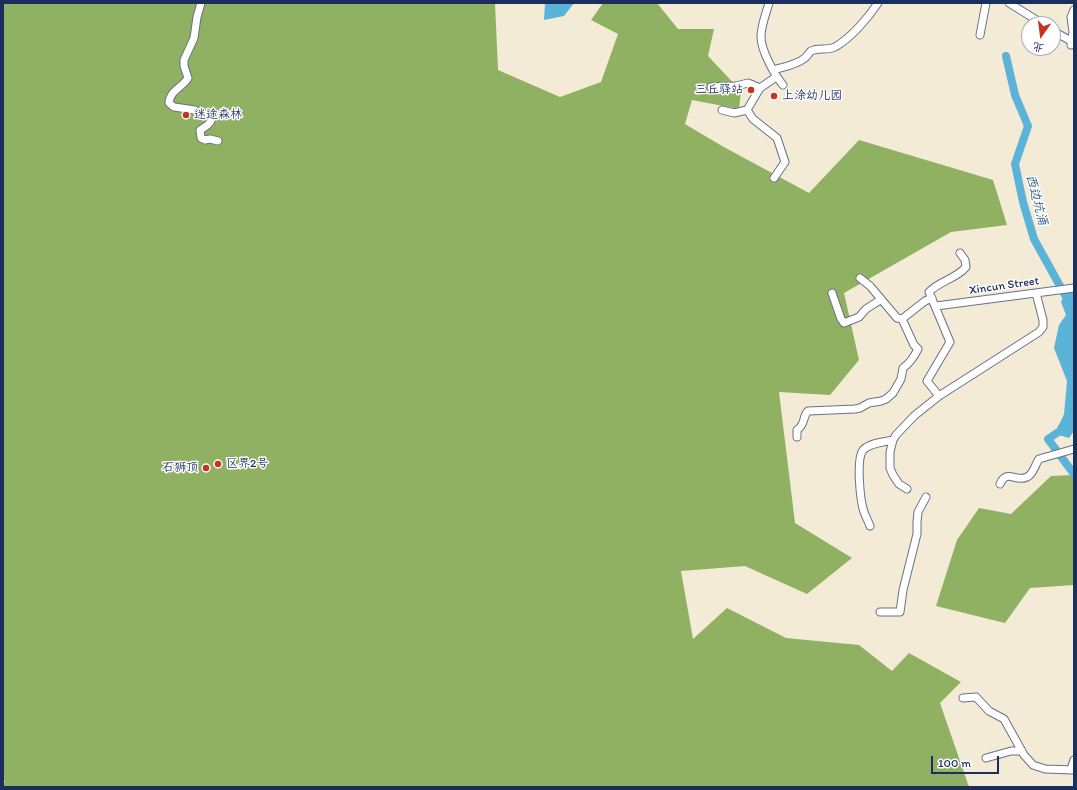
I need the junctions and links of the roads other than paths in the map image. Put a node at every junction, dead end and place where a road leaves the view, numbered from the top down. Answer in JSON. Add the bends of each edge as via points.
{"nodes":[{"id":1,"x":201,"y":3,"type":"edge"},
{"id":2,"x":769,"y":3,"type":"edge"},
{"id":3,"x":878,"y":3,"type":"edge"},
{"id":4,"x":985,"y":3,"type":"edge"},
{"id":5,"x":1008,"y":3,"type":"edge"},
{"id":6,"x":1074,"y":10,"type":"edge"},
{"id":7,"x":1009,"y":11,"type":"dead end"},
{"id":8,"x":1030,"y":16,"type":"edge"},
{"id":9,"x":980,"y":35,"type":"dead end"},
{"id":10,"x":1061,"y":36,"type":"edge"},
{"id":11,"x":775,"y":74,"type":"junction"},
{"id":12,"x":783,"y":85,"type":"dead end"},
{"id":13,"x":711,"y":87,"type":"dead end"},
{"id":14,"x":760,"y":88,"type":"junction"},
{"id":15,"x":722,"y":110,"type":"dead end"},
{"id":16,"x":747,"y":110,"type":"junction"},
{"id":17,"x":218,"y":140,"type":"dead end"},
{"id":18,"x":774,"y":178,"type":"dead end"},
{"id":19,"x":960,"y":253,"type":"dead end"},
{"id":20,"x":860,"y":278,"type":"dead end"},
{"id":21,"x":1074,"y":288,"type":"edge"},
{"id":22,"x":832,"y":293,"type":"dead end"},
{"id":23,"x":1036,"y":293,"type":"junction"},
{"id":24,"x":932,"y":298,"type":"junction"},
{"id":25,"x":880,"y":300,"type":"junction"},
{"id":26,"x":936,"y":306,"type":"junction"},
{"id":27,"x":902,"y":319,"type":"junction"},
{"id":28,"x":939,"y":396,"type":"junction"},
{"id":29,"x":797,"y":437,"type":"dead end"},
{"id":30,"x":893,"y":440,"type":"junction"},
{"id":31,"x":1074,"y":449,"type":"edge"},
{"id":32,"x":1000,"y":484,"type":"dead end"},
{"id":33,"x":907,"y":489,"type":"dead end"},
{"id":34,"x":926,"y":497,"type":"dead end"},
{"id":35,"x":870,"y":526,"type":"dead end"},
{"id":36,"x":880,"y":612,"type":"dead end"},
{"id":37,"x":964,"y":698,"type":"dead end"},
{"id":38,"x":1022,"y":751,"type":"junction"},
{"id":39,"x":986,"y":758,"type":"dead end"},
{"id":40,"x":1074,"y":760,"type":"edge"},
{"id":41,"x":1073,"y":769,"type":"edge"}],
"edges":[{"from":1,"to":17,"type":"street","via":[[194,38],[184,60],[188,78],[173,92],[169,103],[174,107],[195,110],[212,118],[208,125],[200,130],[201,138]]},
{"from":2,"to":11,"type":"street","via":[[762,24],[761,37]]},
{"from":3,"to":11,"type":"street","via":[[852,33],[835,47],[810,52],[805,58]]},
{"from":4,"to":9,"type":"street"},
{"from":5,"to":7,"type":"street"},
{"from":5,"to":8,"type":"street"},
{"from":6,"to":10,"type":"street","via":[[1071,17],[1071,43]]},
{"from":11,"to":12,"type":"street"},
{"from":11,"to":14,"type":"street"},
{"from":13,"to":14,"type":"street","via":[[748,83]]},
{"from":14,"to":16,"type":"street"},
{"from":15,"to":16,"type":"street","via":[[734,113]]},
{"from":16,"to":18,"type":"street","via":[[753,119],[777,138],[785,162]]},
{"from":19,"to":24,"type":"street","via":[[966,267],[954,277],[933,287],[929,292]]},
{"from":20,"to":25,"type":"street","via":[[870,286]]},
{"from":21,"to":23,"type":"street","name":"Xincun Street"},
{"from":22,"to":25,"type":"street","via":[[844,323],[858,317]]},
{"from":23,"to":26,"type":"street","name":"Xincun Street"},
{"from":23,"to":28,"type":"street","via":[[1044,320],[1039,332]]},
{"from":24,"to":26,"type":"street"},
{"from":24,"to":27,"type":"street"},
{"from":25,"to":27,"type":"street","via":[[897,318]]},
{"from":26,"to":28,"type":"street","via":[[950,342],[927,381]]},
{"from":27,"to":29,"type":"street","via":[[918,349],[909,364],[903,368],[902,378],[893,393],[886,399],[860,408],[808,411],[797,430]]},
{"from":28,"to":30,"type":"street","via":[[914,416]]},
{"from":30,"to":33,"type":"street","via":[[890,468],[899,484]]},
{"from":30,"to":35,"type":"street","via":[[865,448],[860,457],[860,494]]},
{"from":31,"to":32,"type":"street","via":[[1039,459],[1030,476],[1021,479],[1006,476]]},
{"from":34,"to":36,"type":"street","via":[[918,512],[917,534],[900,612]]},
{"from":37,"to":38,"type":"street","via":[[976,697],[989,711],[1004,719]]},
{"from":38,"to":39,"type":"street","via":[[1010,751]]},
{"from":38,"to":41,"type":"street","via":[[1033,765],[1045,769]]},
{"from":40,"to":41,"type":"street"}]}
